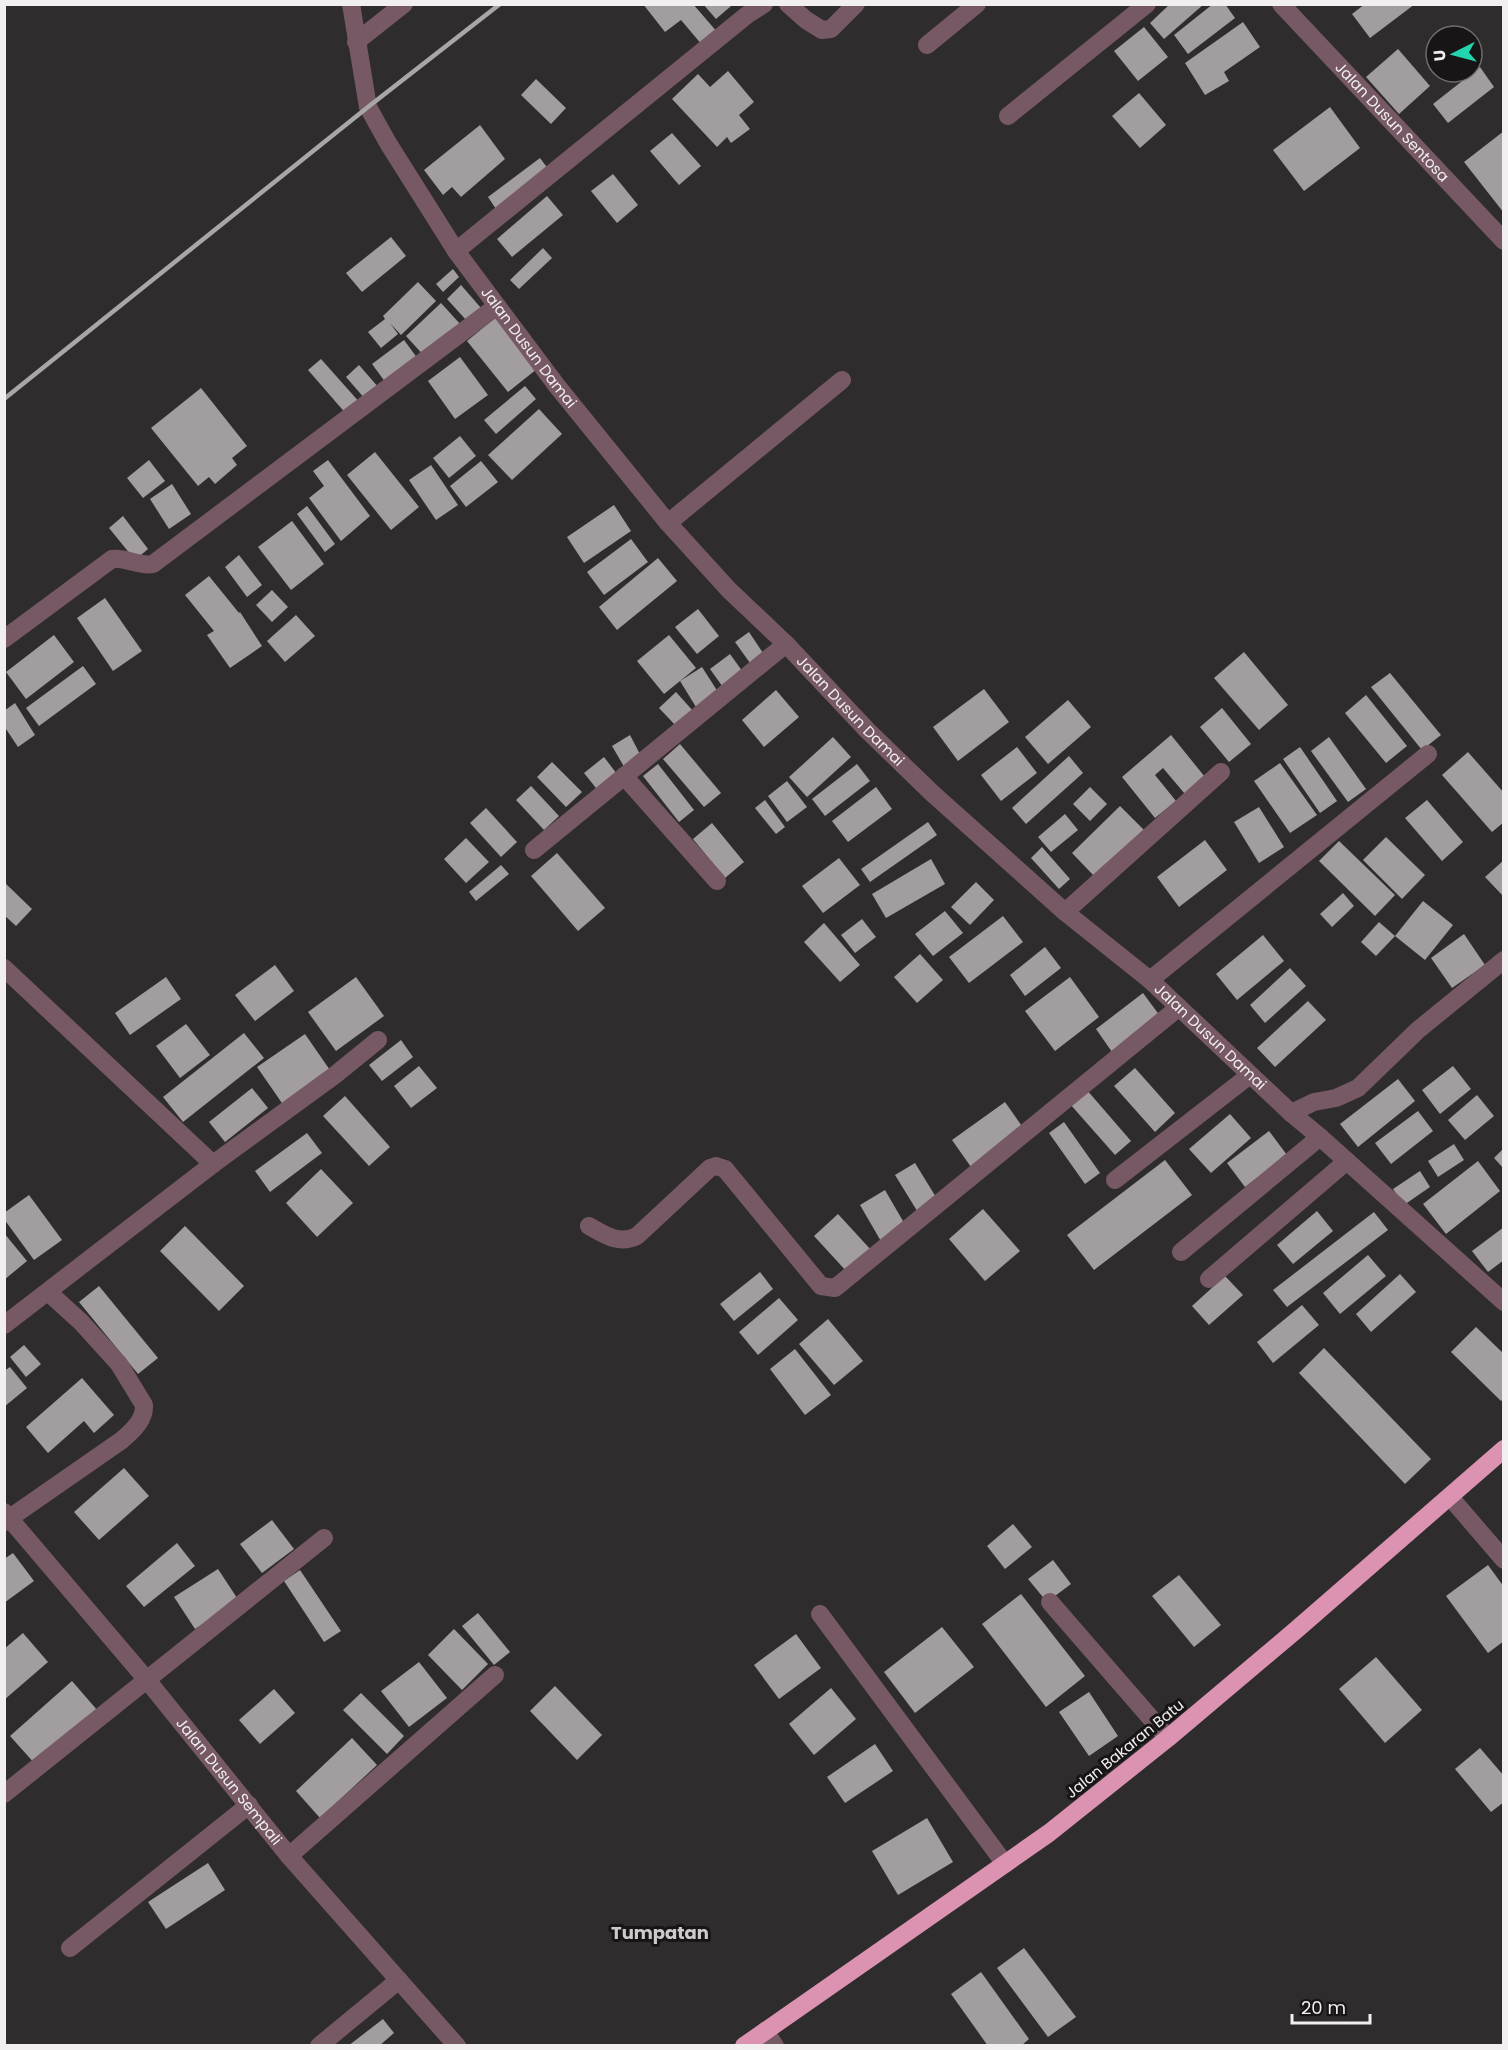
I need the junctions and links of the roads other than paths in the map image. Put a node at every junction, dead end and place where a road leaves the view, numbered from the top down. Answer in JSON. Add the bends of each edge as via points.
{"nodes":[{"id":1,"x":351,"y":4,"type":"edge"},
{"id":2,"x":404,"y":4,"type":"edge"},
{"id":3,"x":764,"y":4,"type":"edge"},
{"id":4,"x":788,"y":4,"type":"edge"},
{"id":5,"x":856,"y":4,"type":"edge"},
{"id":6,"x":977,"y":4,"type":"edge"},
{"id":7,"x":1147,"y":4,"type":"edge"},
{"id":8,"x":1281,"y":4,"type":"edge"},
{"id":9,"x":356,"y":42,"type":"junction"},
{"id":10,"x":927,"y":45,"type":"dead end"},
{"id":11,"x":1008,"y":116,"type":"dead end"},
{"id":12,"x":1503,"y":241,"type":"edge"},
{"id":13,"x":456,"y":251,"type":"junction"},
{"id":14,"x":497,"y":306,"type":"junction"},
{"id":15,"x":842,"y":380,"type":"dead end"},
{"id":16,"x":668,"y":523,"type":"junction"},
{"id":17,"x":4,"y":639,"type":"edge"},
{"id":18,"x":786,"y":644,"type":"junction"},
{"id":19,"x":1428,"y":754,"type":"dead end"},
{"id":20,"x":1221,"y":772,"type":"dead end"},
{"id":21,"x":624,"y":776,"type":"junction"},
{"id":22,"x":534,"y":850,"type":"dead end"},
{"id":23,"x":717,"y":881,"type":"dead end"},
{"id":24,"x":1065,"y":912,"type":"junction"},
{"id":25,"x":1503,"y":960,"type":"edge"},
{"id":26,"x":4,"y":968,"type":"edge"},
{"id":27,"x":1150,"y":980,"type":"junction"},
{"id":28,"x":1178,"y":1008,"type":"junction"},
{"id":29,"x":378,"y":1040,"type":"dead end"},
{"id":30,"x":1250,"y":1075,"type":"junction"},
{"id":31,"x":1291,"y":1113,"type":"junction"},
{"id":32,"x":1320,"y":1137,"type":"junction"},
{"id":33,"x":1347,"y":1161,"type":"junction"},
{"id":34,"x":213,"y":1164,"type":"junction"},
{"id":35,"x":1115,"y":1180,"type":"dead end"},
{"id":36,"x":589,"y":1226,"type":"dead end"},
{"id":37,"x":1180,"y":1252,"type":"dead end"},
{"id":38,"x":1209,"y":1279,"type":"dead end"},
{"id":39,"x":48,"y":1292,"type":"junction"},
{"id":40,"x":1503,"y":1302,"type":"edge"},
{"id":41,"x":4,"y":1326,"type":"edge"},
{"id":42,"x":1503,"y":1449,"type":"edge"},
{"id":43,"x":1450,"y":1497,"type":"junction"},
{"id":44,"x":6,"y":1517,"type":"edge"},
{"id":45,"x":324,"y":1538,"type":"dead end"},
{"id":46,"x":1503,"y":1560,"type":"edge"},
{"id":47,"x":1050,"y":1602,"type":"dead end"},
{"id":48,"x":820,"y":1614,"type":"dead end"},
{"id":49,"x":495,"y":1675,"type":"dead end"},
{"id":50,"x":147,"y":1680,"type":"junction"},
{"id":51,"x":1168,"y":1738,"type":"junction"},
{"id":52,"x":4,"y":1794,"type":"edge"},
{"id":53,"x":249,"y":1805,"type":"junction"},
{"id":54,"x":289,"y":1856,"type":"junction"},
{"id":55,"x":1005,"y":1864,"type":"junction"},
{"id":56,"x":70,"y":1948,"type":"dead end"},
{"id":57,"x":399,"y":1980,"type":"junction"},
{"id":58,"x":770,"y":2038,"type":"edge"},
{"id":59,"x":319,"y":2046,"type":"edge"},
{"id":60,"x":457,"y":2046,"type":"edge"},
{"id":61,"x":744,"y":2046,"type":"edge"}],
"edges":[{"from":1,"to":9,"type":"street","name":"Jalan Dusun Damai"},
{"from":2,"to":9,"type":"street"},
{"from":3,"to":13,"type":"street"},
{"from":4,"to":5,"type":"street","via":[[822,30],[831,28]]},
{"from":6,"to":10,"type":"street"},
{"from":7,"to":11,"type":"street"},
{"from":8,"to":12,"type":"street","name":"Jalan Dusun Sentosa"},
{"from":9,"to":13,"type":"street","name":"Jalan Dusun Damai","via":[[368,106]]},
{"from":13,"to":14,"type":"street","name":"Jalan Dusun Damai"},
{"from":14,"to":16,"type":"street","name":"Jalan Dusun Damai"},
{"from":14,"to":17,"type":"street","via":[[153,564],[112,559]]},
{"from":15,"to":16,"type":"street"},
{"from":16,"to":18,"type":"street","name":"Jalan Dusun Damai","via":[[729,590]]},
{"from":18,"to":21,"type":"street"},
{"from":18,"to":24,"type":"street","name":"Jalan Dusun Damai","via":[[908,770]]},
{"from":19,"to":27,"type":"street"},
{"from":20,"to":24,"type":"street"},
{"from":21,"to":22,"type":"street"},
{"from":21,"to":23,"type":"street"},
{"from":24,"to":27,"type":"street","name":"Jalan Dusun Damai"},
{"from":25,"to":31,"type":"street","via":[[1418,1030],[1358,1088]]},
{"from":26,"to":34,"type":"street"},
{"from":27,"to":28,"type":"street","name":"Jalan Dusun Damai"},
{"from":28,"to":30,"type":"street","name":"Jalan Dusun Damai"},
{"from":28,"to":36,"type":"street","via":[[838,1287],[821,1286],[725,1169],[716,1166],[629,1240],[620,1241]]},
{"from":29,"to":34,"type":"street"},
{"from":30,"to":31,"type":"street","name":"Jalan Dusun Damai"},
{"from":30,"to":35,"type":"street"},
{"from":31,"to":32,"type":"street","name":"Jalan Dusun Damai"},
{"from":32,"to":33,"type":"street","name":"Jalan Dusun Damai"},
{"from":32,"to":37,"type":"street"},
{"from":33,"to":38,"type":"street"},
{"from":33,"to":40,"type":"street","name":"Jalan Dusun Damai"},
{"from":34,"to":39,"type":"street"},
{"from":39,"to":41,"type":"street"},
{"from":39,"to":44,"type":"street","via":[[119,1364],[144,1405],[144,1412],[122,1440]]},
{"from":42,"to":43,"type":"highway","name":"Jalan Bakaran Batu"},
{"from":43,"to":46,"type":"street"},
{"from":43,"to":51,"type":"highway","name":"Jalan Bakaran Batu"},
{"from":44,"to":50,"type":"street","name":"Jalan Dusun Sempali"},
{"from":45,"to":50,"type":"street"},
{"from":47,"to":51,"type":"street"},
{"from":48,"to":55,"type":"street"},
{"from":49,"to":54,"type":"street"},
{"from":50,"to":52,"type":"street"},
{"from":50,"to":53,"type":"street","name":"Jalan Dusun Sempali"},
{"from":51,"to":55,"type":"highway","name":"Jalan Bakaran Batu"},
{"from":53,"to":54,"type":"street","name":"Jalan Dusun Sempali"},
{"from":53,"to":56,"type":"street"},
{"from":54,"to":57,"type":"street","name":"Jalan Dusun Sempali"},
{"from":55,"to":58,"type":"highway","name":"Jalan Bakaran Batu"},
{"from":57,"to":59,"type":"street"},
{"from":57,"to":60,"type":"street","name":"Jalan Dusun Sempali"},
{"from":58,"to":61,"type":"highway","name":"Jalan Bakaran Batu"}]}
